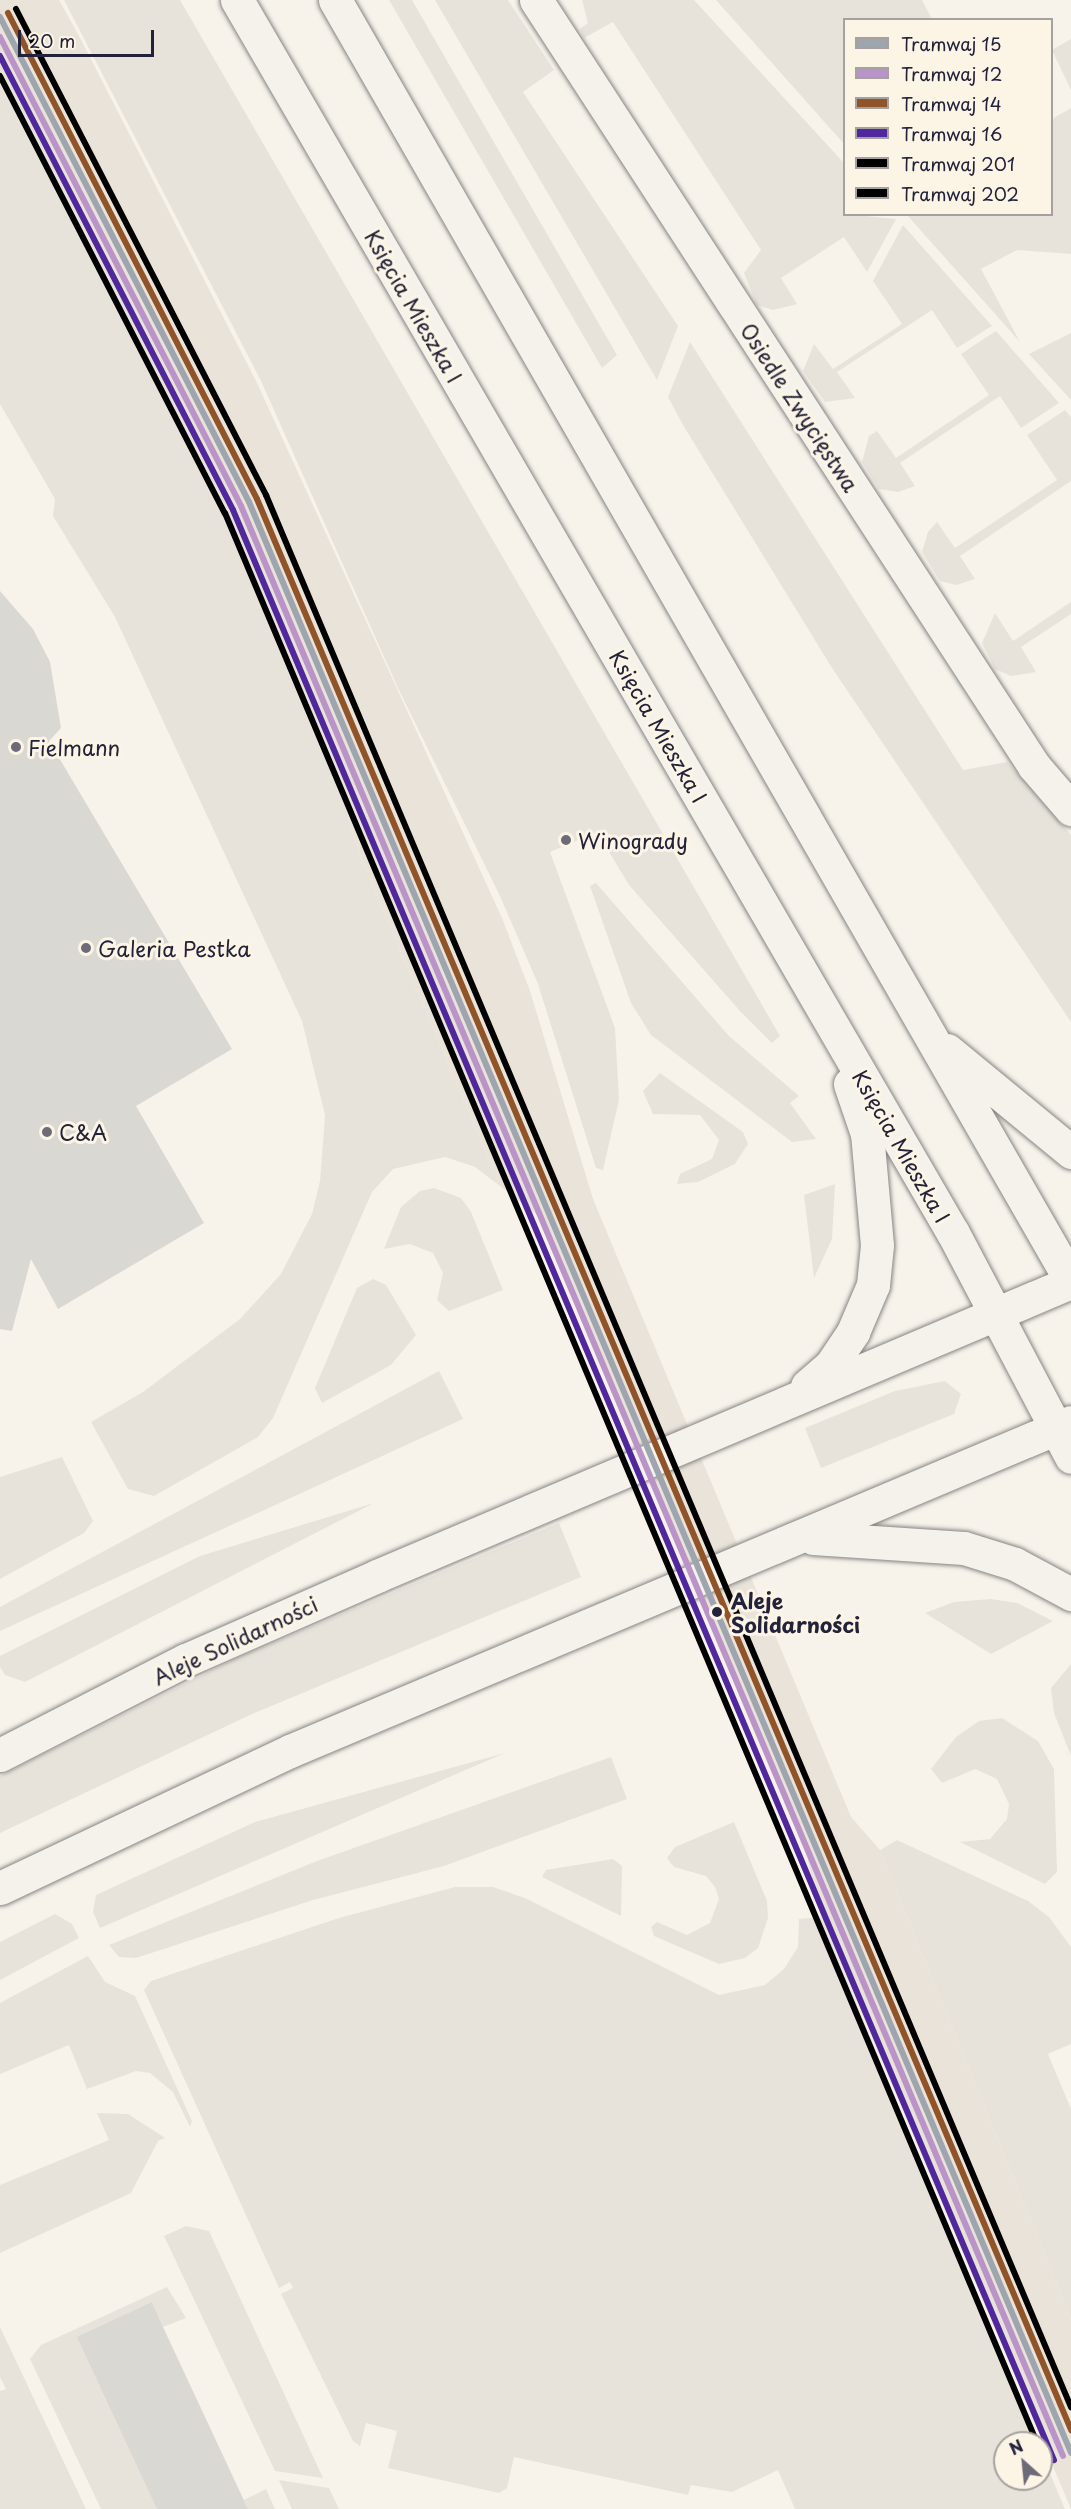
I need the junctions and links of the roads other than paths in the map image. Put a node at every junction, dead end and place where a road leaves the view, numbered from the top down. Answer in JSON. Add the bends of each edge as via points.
{"nodes":[{"id":1,"x":237,"y":0,"type":"edge"},
{"id":2,"x":335,"y":0,"type":"edge"},
{"id":3,"x":536,"y":0,"type":"edge"},
{"id":4,"x":1071,"y":809,"type":"edge"},
{"id":5,"x":827,"y":1017,"type":"junction"},
{"id":6,"x":932,"y":1038,"type":"junction"},
{"id":7,"x":1071,"y":1152,"type":"edge"},
{"id":8,"x":1071,"y":1282,"type":"edge"},
{"id":9,"x":996,"y":1313,"type":"junction"},
{"id":10,"x":793,"y":1398,"type":"junction"},
{"id":11,"x":1063,"y":1425,"type":"edge"},
{"id":12,"x":1071,"y":1457,"type":"edge"},
{"id":13,"x":847,"y":1529,"type":"junction"},
{"id":14,"x":1071,"y":1594,"type":"edge"},
{"id":15,"x":0,"y":1755,"type":"edge"},
{"id":16,"x":0,"y":1888,"type":"edge"}],
"edges":[{"from":1,"to":5,"type":"street","name":"Księcia Mieszka I"},
{"from":2,"to":6,"type":"street"},
{"from":3,"to":4,"type":"street","name":"Osiedle Zwycięstwa","via":[[1034,766]]},
{"from":5,"to":9,"type":"street","name":"Księcia Mieszka I"},
{"from":5,"to":10,"type":"street","via":[[867,1134],[877,1245],[873,1286],[853,1332],[831,1365]]},
{"from":6,"to":7,"type":"street"},
{"from":6,"to":8,"type":"street"},
{"from":8,"to":9,"type":"street","name":"Aleje Solidarności"},
{"from":9,"to":10,"type":"street","name":"Aleje Solidarności"},
{"from":9,"to":11,"type":"street","name":"Księcia Mieszka I"},
{"from":10,"to":15,"type":"street","name":"Aleje Solidarności","via":[[186,1660]]},
{"from":11,"to":12,"type":"street","name":"Księcia Mieszka I"},
{"from":11,"to":13,"type":"street"},
{"from":13,"to":14,"type":"street","via":[[964,1548],[1015,1564]]},
{"from":13,"to":16,"type":"street","via":[[802,1537],[290,1751]]}]}
